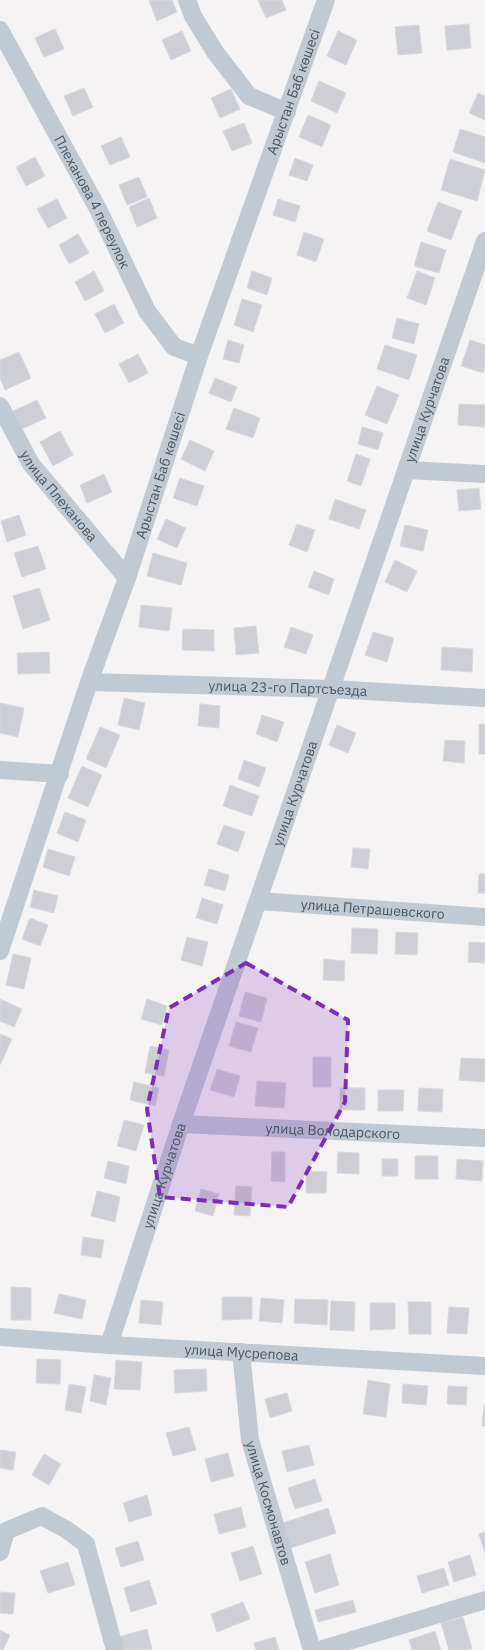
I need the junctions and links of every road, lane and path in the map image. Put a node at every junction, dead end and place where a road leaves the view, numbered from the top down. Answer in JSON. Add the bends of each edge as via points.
{"nodes":[{"id":1,"x":187,"y":0,"type":"edge"},
{"id":2,"x":326,"y":0,"type":"edge"},
{"id":3,"x":0,"y":30,"type":"edge"},
{"id":4,"x":287,"y":112,"type":"junction"},
{"id":5,"x":484,"y":248,"type":"edge"},
{"id":6,"x":199,"y":356,"type":"junction"},
{"id":7,"x":0,"y":406,"type":"edge"},
{"id":8,"x":406,"y":470,"type":"junction"},
{"id":9,"x":485,"y":474,"type":"edge"},
{"id":10,"x":127,"y":578,"type":"junction"},
{"id":11,"x":89,"y":682,"type":"junction"},
{"id":12,"x":331,"y":689,"type":"junction"},
{"id":13,"x":485,"y":698,"type":"edge"},
{"id":14,"x":0,"y":770,"type":"edge"},
{"id":15,"x":60,"y":774,"type":"junction"},
{"id":16,"x":259,"y":901,"type":"junction"},
{"id":17,"x":485,"y":917,"type":"edge"},
{"id":18,"x":0,"y":951,"type":"edge"},
{"id":19,"x":181,"y":1124,"type":"junction"},
{"id":20,"x":485,"y":1138,"type":"edge"},
{"id":21,"x":0,"y":1337,"type":"edge"},
{"id":22,"x":109,"y":1345,"type":"junction"},
{"id":23,"x":241,"y":1352,"type":"junction"},
{"id":24,"x":485,"y":1366,"type":"edge"},
{"id":25,"x":0,"y":1552,"type":"edge"},
{"id":26,"x":485,"y":1600,"type":"edge"},
{"id":27,"x":115,"y":1650,"type":"edge"},
{"id":28,"x":312,"y":1650,"type":"edge"},
{"id":29,"x":319,"y":1650,"type":"edge"}],
"edges":[{"from":1,"to":4,"type":"street","via":[[215,52],[248,96]]},
{"from":2,"to":4,"type":"street","name":"Арыстан Баб көшесі"},
{"from":3,"to":6,"type":"street","name":"Плеханова 4 переулок","via":[[98,209],[147,311],[174,347]]},
{"from":4,"to":6,"type":"street","name":"Арыстан Баб көшесі"},
{"from":5,"to":8,"type":"street","name":"улица Курчатова"},
{"from":6,"to":10,"type":"street","name":"Арыстан Баб көшесі"},
{"from":7,"to":10,"type":"street","name":"улица Плеханова","via":[[31,464]]},
{"from":8,"to":9,"type":"street"},
{"from":8,"to":12,"type":"street","name":"улица Курчатова"},
{"from":10,"to":11,"type":"street","name":"Арыстан Баб көшесі"},
{"from":11,"to":12,"type":"street","name":"улица 23-го Партсъезда"},
{"from":11,"to":15,"type":"street","name":"Арыстан Баб көшесі"},
{"from":12,"to":13,"type":"street","name":"улица 23-го Партсъезда"},
{"from":12,"to":16,"type":"street","name":"улица Курчатова"},
{"from":14,"to":15,"type":"street"},
{"from":15,"to":18,"type":"street","name":"Арыстан Баб көшесі"},
{"from":16,"to":17,"type":"street","name":"улица Петрашевского"},
{"from":16,"to":19,"type":"street","name":"улица Курчатова"},
{"from":19,"to":20,"type":"street","name":"улица Володарского"},
{"from":19,"to":22,"type":"street","name":"улица Курчатова"},
{"from":21,"to":22,"type":"street","name":"улица Мусрепова"},
{"from":22,"to":23,"type":"street","name":"улица Мусрепова"},
{"from":23,"to":24,"type":"street","name":"улица Мусрепова"},
{"from":23,"to":28,"type":"street","name":"улица Космонавтов","via":[[250,1440]]},
{"from":25,"to":27,"type":"street","via":[[6,1531],[42,1516],[86,1544]]},
{"from":26,"to":29,"type":"street"}]}
